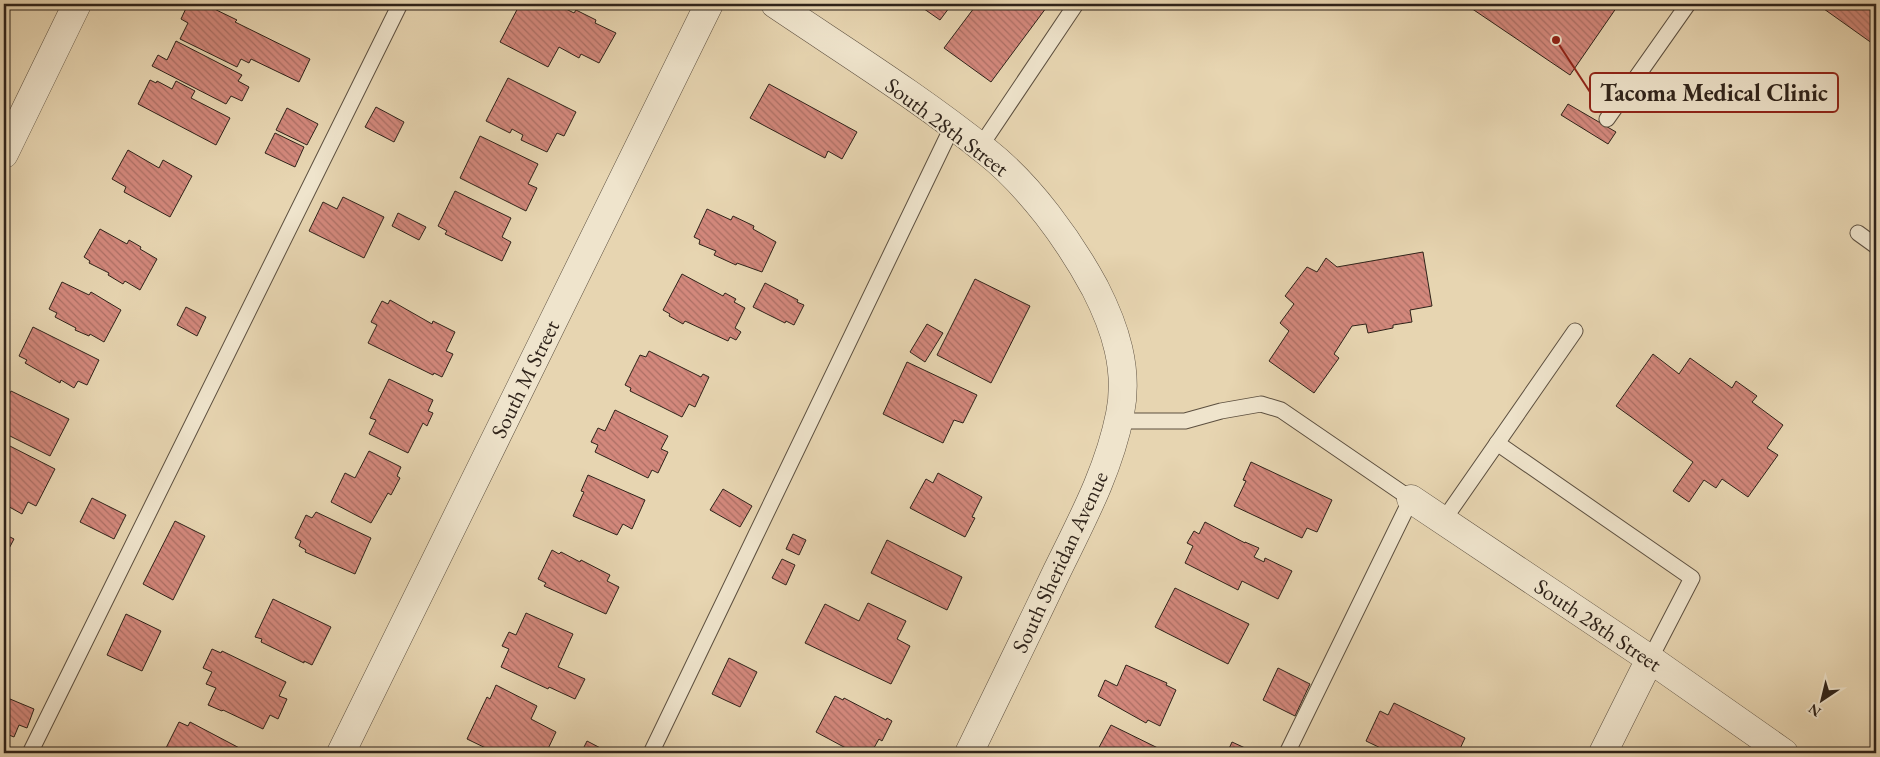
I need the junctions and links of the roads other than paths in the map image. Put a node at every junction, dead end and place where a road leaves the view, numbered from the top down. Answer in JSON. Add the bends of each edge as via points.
{"nodes":[{"id":1,"x":77,"y":4,"type":"edge"},
{"id":2,"x":400,"y":4,"type":"edge"},
{"id":3,"x":710,"y":4,"type":"edge"},
{"id":4,"x":775,"y":4,"type":"edge"},
{"id":5,"x":1076,"y":4,"type":"edge"},
{"id":6,"x":1688,"y":4,"type":"edge"},
{"id":7,"x":1607,"y":119,"type":"dead end"},
{"id":8,"x":953,"y":125,"type":"junction"},
{"id":9,"x":980,"y":147,"type":"junction"},
{"id":10,"x":4,"y":154,"type":"edge"},
{"id":11,"x":1858,"y":233,"type":"dead end"},
{"id":12,"x":1876,"y":246,"type":"edge"},
{"id":13,"x":1575,"y":331,"type":"dead end"},
{"id":14,"x":1122,"y":363,"type":"joint"},
{"id":15,"x":1119,"y":421,"type":"junction"},
{"id":16,"x":1497,"y":443,"type":"junction"},
{"id":17,"x":1411,"y":499,"type":"junction"},
{"id":18,"x":1443,"y":520,"type":"junction"},
{"id":19,"x":1650,"y":659,"type":"junction"},
{"id":20,"x":30,"y":753,"type":"edge"},
{"id":21,"x":341,"y":753,"type":"edge"},
{"id":22,"x":651,"y":753,"type":"edge"},
{"id":23,"x":968,"y":753,"type":"edge"},
{"id":24,"x":1287,"y":753,"type":"edge"},
{"id":25,"x":1603,"y":753,"type":"edge"},
{"id":26,"x":1784,"y":753,"type":"edge"}],
"edges":[{"from":1,"to":10,"type":"street"},
{"from":2,"to":20,"type":"lane"},
{"from":3,"to":21,"type":"street","name":"South M Street"},
{"from":4,"to":8,"type":"street","name":"South 28th Street"},
{"from":5,"to":9,"type":"lane"},
{"from":6,"to":7,"type":"lane"},
{"from":8,"to":9,"type":"street","name":"South 28th Street"},
{"from":8,"to":22,"type":"lane"},
{"from":9,"to":14,"type":"street","name":"South 28th Street","via":[[1023,187],[1080,261],[1108,312]]},
{"from":11,"to":12,"type":"lane"},
{"from":13,"to":16,"type":"lane"},
{"from":14,"to":15,"type":"street","name":"South Sheridan Avenue"},
{"from":15,"to":17,"type":"lane","via":[[1185,421],[1221,410],[1261,404],[1281,410]]},
{"from":15,"to":23,"type":"street","name":"South Sheridan Avenue","via":[[1108,463],[1086,513]]},
{"from":16,"to":18,"type":"lane"},
{"from":16,"to":19,"type":"lane","via":[[1692,578]]},
{"from":17,"to":18,"type":"street","name":"South 28th Street"},
{"from":17,"to":24,"type":"lane"},
{"from":18,"to":19,"type":"street","name":"South 28th Street"},
{"from":19,"to":25,"type":"street"},
{"from":19,"to":26,"type":"street","name":"South 28th Street"}]}
